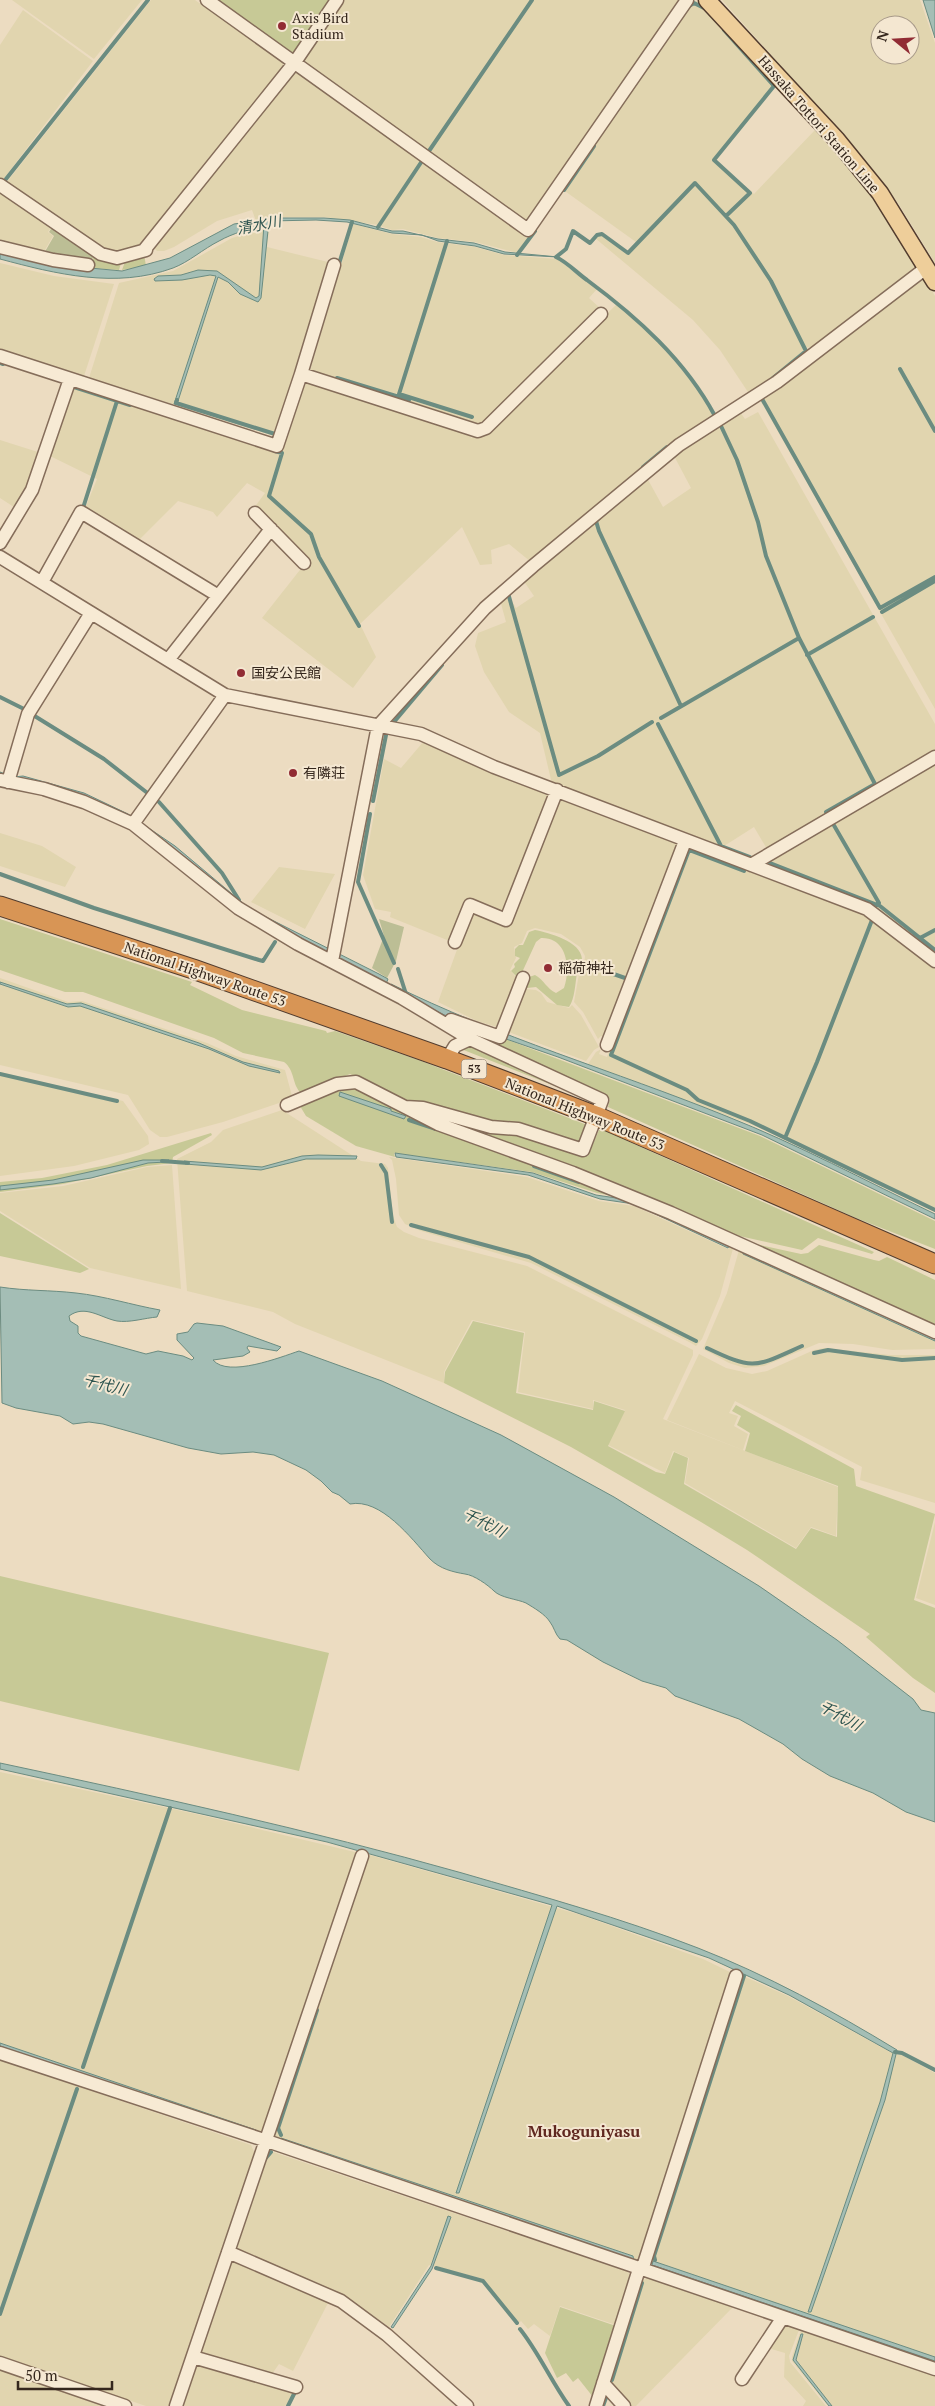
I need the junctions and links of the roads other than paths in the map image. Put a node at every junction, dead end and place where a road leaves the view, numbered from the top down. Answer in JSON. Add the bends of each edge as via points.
{"nodes":[{"id":1,"x":207,"y":0,"type":"edge"},
{"id":2,"x":337,"y":0,"type":"edge"},
{"id":3,"x":687,"y":0,"type":"edge"},
{"id":4,"x":707,"y":0,"type":"edge"},
{"id":5,"x":295,"y":62,"type":"junction"},
{"id":6,"x":0,"y":185,"type":"edge"},
{"id":7,"x":0,"y":247,"type":"edge"},
{"id":8,"x":88,"y":265,"type":"dead end"},
{"id":9,"x":334,"y":266,"type":"dead end"},
{"id":10,"x":930,"y":275,"type":"edge"},
{"id":11,"x":600,"y":314,"type":"dead end"},
{"id":12,"x":0,"y":356,"type":"edge"},
{"id":13,"x":301,"y":374,"type":"junction"},
{"id":14,"x":70,"y":378,"type":"junction"},
{"id":15,"x":255,"y":512,"type":"dead end"},
{"id":16,"x":270,"y":529,"type":"junction"},
{"id":17,"x":0,"y":543,"type":"edge"},
{"id":18,"x":0,"y":557,"type":"edge"},
{"id":19,"x":304,"y":563,"type":"dead end"},
{"id":20,"x":42,"y":582,"type":"junction"},
{"id":21,"x":217,"y":595,"type":"junction"},
{"id":22,"x":91,"y":613,"type":"junction"},
{"id":23,"x":168,"y":660,"type":"junction"},
{"id":24,"x":225,"y":695,"type":"junction"},
{"id":25,"x":378,"y":726,"type":"junction"},
{"id":26,"x":935,"y":757,"type":"edge"},
{"id":27,"x":4,"y":781,"type":"edge"},
{"id":28,"x":557,"y":790,"type":"junction"},
{"id":29,"x":133,"y":824,"type":"junction"},
{"id":30,"x":685,"y":841,"type":"junction"},
{"id":31,"x":751,"y":865,"type":"junction"},
{"id":32,"x":0,"y":906,"type":"edge"},
{"id":33,"x":455,"y":942,"type":"dead end"},
{"id":34,"x":332,"y":961,"type":"junction"},
{"id":35,"x":935,"y":961,"type":"edge"},
{"id":36,"x":523,"y":978,"type":"dead end"},
{"id":37,"x":412,"y":1004,"type":"junction"},
{"id":38,"x":470,"y":1039,"type":"junction"},
{"id":39,"x":607,"y":1045,"type":"dead end"},
{"id":40,"x":447,"y":1059,"type":"junction"},
{"id":41,"x":287,"y":1105,"type":"dead end"},
{"id":42,"x":405,"y":1107,"type":"junction"},
{"id":43,"x":596,"y":1116,"type":"junction"},
{"id":44,"x":935,"y":1264,"type":"edge"},
{"id":45,"x":935,"y":1332,"type":"edge"},
{"id":46,"x":362,"y":1856,"type":"dead end"},
{"id":47,"x":736,"y":1976,"type":"dead end"},
{"id":48,"x":0,"y":2052,"type":"edge"},
{"id":49,"x":267,"y":2141,"type":"junction"},
{"id":50,"x":228,"y":2252,"type":"junction"},
{"id":51,"x":641,"y":2270,"type":"junction"},
{"id":52,"x":783,"y":2317,"type":"junction"},
{"id":53,"x":193,"y":2357,"type":"junction"},
{"id":54,"x":0,"y":2363,"type":"edge"},
{"id":55,"x":935,"y":2369,"type":"edge"},
{"id":56,"x":742,"y":2379,"type":"dead end"},
{"id":57,"x":603,"y":2383,"type":"junction"},
{"id":58,"x":296,"y":2387,"type":"dead end"},
{"id":59,"x":126,"y":2406,"type":"edge"},
{"id":60,"x":176,"y":2406,"type":"edge"},
{"id":61,"x":467,"y":2406,"type":"edge"},
{"id":62,"x":596,"y":2406,"type":"edge"},
{"id":63,"x":624,"y":2406,"type":"edge"}],
"edges":[{"from":1,"to":5,"type":"street"},
{"from":2,"to":5,"type":"street"},
{"from":3,"to":5,"type":"street","via":[[528,230]]},
{"from":4,"to":10,"type":"main road","name":"Hassaka Tottori Station Line","via":[[837,140],[880,193]]},
{"from":5,"to":6,"type":"street","via":[[146,250],[117,258],[101,254]]},
{"from":7,"to":8,"type":"street"},
{"from":9,"to":13,"type":"street"},
{"from":10,"to":25,"type":"street","via":[[777,382],[679,445],[485,608]]},
{"from":11,"to":13,"type":"street","via":[[486,428],[478,431]]},
{"from":12,"to":14,"type":"street"},
{"from":13,"to":14,"type":"street","via":[[277,446]]},
{"from":14,"to":17,"type":"street","via":[[32,490]]},
{"from":15,"to":16,"type":"street"},
{"from":16,"to":19,"type":"street"},
{"from":16,"to":21,"type":"street"},
{"from":18,"to":20,"type":"street"},
{"from":20,"to":21,"type":"street","via":[[81,512]]},
{"from":20,"to":22,"type":"street"},
{"from":21,"to":23,"type":"street"},
{"from":22,"to":23,"type":"street"},
{"from":22,"to":27,"type":"street","via":[[28,714]]},
{"from":23,"to":24,"type":"street"},
{"from":24,"to":25,"type":"street"},
{"from":24,"to":29,"type":"street"},
{"from":25,"to":28,"type":"street","via":[[421,734],[494,767]]},
{"from":25,"to":34,"type":"street"},
{"from":26,"to":31,"type":"street"},
{"from":27,"to":29,"type":"street","via":[[84,802]]},
{"from":28,"to":30,"type":"street"},
{"from":28,"to":33,"type":"street","via":[[506,920],[470,906]]},
{"from":29,"to":34,"type":"street","via":[[238,908]]},
{"from":30,"to":31,"type":"street"},
{"from":30,"to":39,"type":"street"},
{"from":31,"to":35,"type":"street","via":[[868,909]]},
{"from":32,"to":40,"type":"highway","name":"National Highway Route 53","number":"53","via":[[193,969]]},
{"from":34,"to":37,"type":"street"},
{"from":36,"to":37,"type":"street","via":[[497,1038]]},
{"from":37,"to":38,"type":"street"},
{"from":38,"to":40,"type":"street","via":[[455,1046]]},
{"from":38,"to":43,"type":"street","via":[[602,1100]]},
{"from":40,"to":43,"type":"highway","name":"National Highway Route 53","number":"53"},
{"from":41,"to":42,"type":"street","via":[[337,1084],[356,1082]]},
{"from":42,"to":43,"type":"street","via":[[423,1108],[491,1127],[518,1129],[583,1150]]},
{"from":42,"to":45,"type":"street","via":[[438,1124],[671,1213]]},
{"from":43,"to":44,"type":"highway","name":"National Highway Route 53","number":"53"},
{"from":46,"to":49,"type":"street"},
{"from":47,"to":51,"type":"street"},
{"from":48,"to":49,"type":"street"},
{"from":49,"to":50,"type":"street"},
{"from":49,"to":51,"type":"street"},
{"from":50,"to":53,"type":"street"},
{"from":50,"to":61,"type":"street","via":[[341,2301],[387,2335]]},
{"from":51,"to":52,"type":"street"},
{"from":51,"to":57,"type":"street"},
{"from":52,"to":55,"type":"street"},
{"from":52,"to":56,"type":"street"},
{"from":53,"to":58,"type":"street"},
{"from":53,"to":60,"type":"street"},
{"from":54,"to":59,"type":"street"},
{"from":57,"to":62,"type":"street"},
{"from":57,"to":63,"type":"street"}]}
